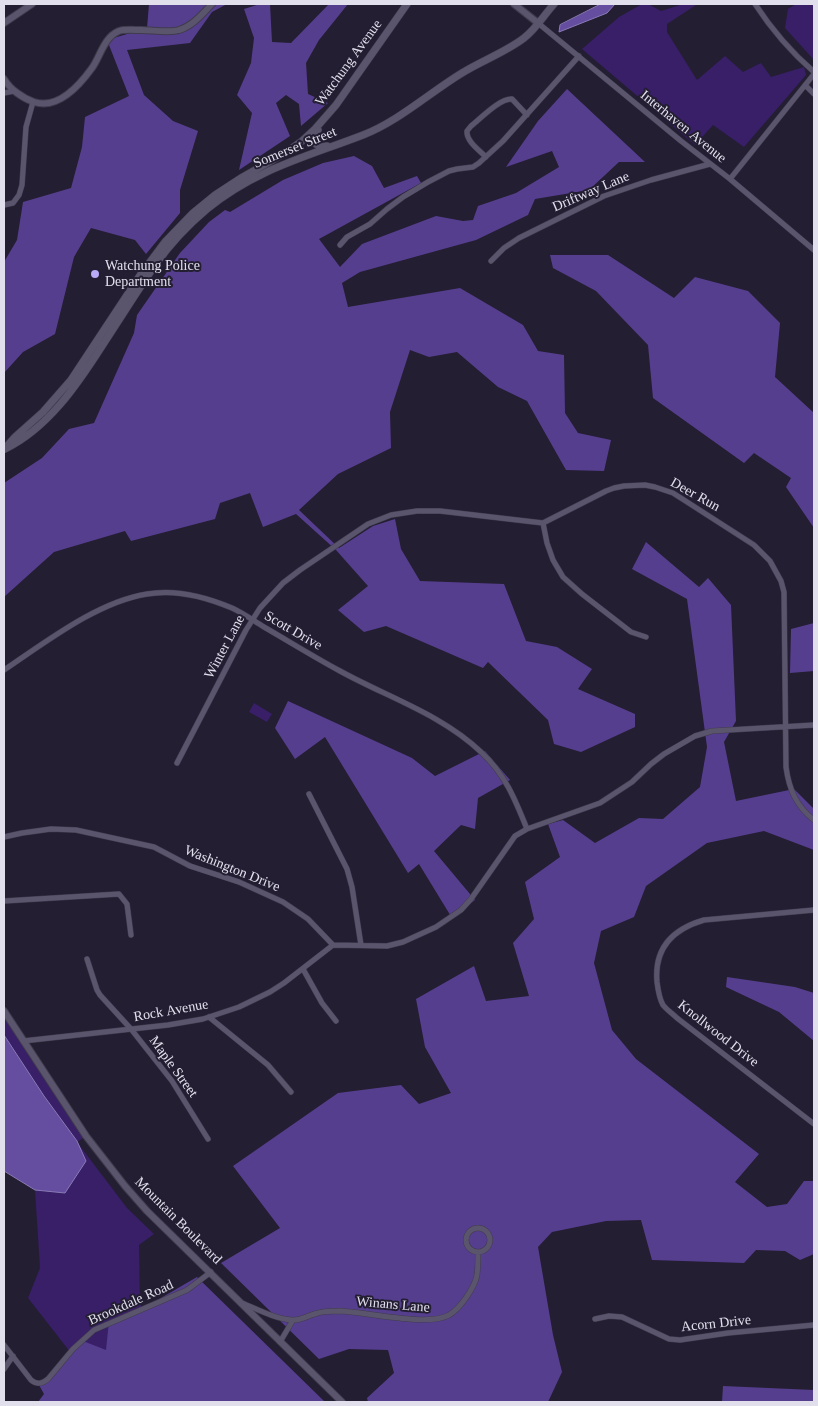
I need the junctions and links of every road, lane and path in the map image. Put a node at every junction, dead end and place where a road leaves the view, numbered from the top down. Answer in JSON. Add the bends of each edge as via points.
{"nodes":[{"id":1,"x":32,"y":4,"type":"edge"},
{"id":2,"x":212,"y":4,"type":"edge"},
{"id":3,"x":407,"y":4,"type":"edge"},
{"id":4,"x":514,"y":4,"type":"edge"},
{"id":5,"x":554,"y":4,"type":"edge"},
{"id":6,"x":755,"y":4,"type":"edge"},
{"id":7,"x":4,"y":23,"type":"edge"},
{"id":8,"x":538,"y":23,"type":"junction"},
{"id":9,"x":579,"y":56,"type":"junction"},
{"id":10,"x":814,"y":73,"type":"edge"},
{"id":11,"x":4,"y":79,"type":"edge"},
{"id":12,"x":805,"y":86,"type":"junction"},
{"id":13,"x":14,"y":91,"type":"junction"},
{"id":14,"x":4,"y":93,"type":"edge"},
{"id":15,"x":814,"y":94,"type":"edge"},
{"id":16,"x":33,"y":102,"type":"junction"},
{"id":17,"x":336,"y":105,"type":"junction"},
{"id":18,"x":527,"y":115,"type":"junction"},
{"id":19,"x":308,"y":135,"type":"joint"},
{"id":20,"x":345,"y":141,"type":"junction"},
{"id":21,"x":486,"y":157,"type":"junction"},
{"id":22,"x":710,"y":164,"type":"junction"},
{"id":23,"x":730,"y":179,"type":"junction"},
{"id":24,"x":4,"y":205,"type":"edge"},
{"id":25,"x":340,"y":244,"type":"dead end"},
{"id":26,"x":814,"y":250,"type":"edge"},
{"id":27,"x":491,"y":262,"type":"dead end"},
{"id":28,"x":4,"y":449,"type":"edge"},
{"id":29,"x":543,"y":523,"type":"junction"},
{"id":30,"x":252,"y":620,"type":"junction"},
{"id":31,"x":646,"y":636,"type":"dead end"},
{"id":32,"x":4,"y":670,"type":"edge"},
{"id":33,"x":814,"y":725,"type":"edge"},
{"id":34,"x":786,"y":727,"type":"junction"},
{"id":35,"x":177,"y":763,"type":"dead end"},
{"id":36,"x":309,"y":794,"type":"dead end"},
{"id":37,"x":814,"y":820,"type":"edge"},
{"id":38,"x":527,"y":829,"type":"junction"},
{"id":39,"x":4,"y":837,"type":"edge"},
{"id":40,"x":4,"y":901,"type":"edge"},
{"id":41,"x":814,"y":910,"type":"edge"},
{"id":42,"x":132,"y":935,"type":"dead end"},
{"id":43,"x":333,"y":945,"type":"junction"},
{"id":44,"x":361,"y":946,"type":"junction"},
{"id":45,"x":87,"y":959,"type":"dead end"},
{"id":46,"x":303,"y":969,"type":"junction"},
{"id":47,"x":4,"y":1011,"type":"edge"},
{"id":48,"x":209,"y":1017,"type":"junction"},
{"id":49,"x":336,"y":1021,"type":"dead end"},
{"id":50,"x":131,"y":1029,"type":"junction"},
{"id":51,"x":23,"y":1041,"type":"junction"},
{"id":52,"x":290,"y":1092,"type":"dead end"},
{"id":53,"x":814,"y":1124,"type":"edge"},
{"id":54,"x":208,"y":1139,"type":"dead end"},
{"id":55,"x":478,"y":1252,"type":"junction"},
{"id":56,"x":211,"y":1272,"type":"junction"},
{"id":57,"x":241,"y":1302,"type":"junction"},
{"id":58,"x":595,"y":1319,"type":"dead end"},
{"id":59,"x":294,"y":1320,"type":"junction"},
{"id":60,"x":814,"y":1325,"type":"edge"},
{"id":61,"x":280,"y":1342,"type":"junction"},
{"id":62,"x":4,"y":1345,"type":"edge"},
{"id":63,"x":13,"y":1356,"type":"junction"},
{"id":64,"x":4,"y":1369,"type":"edge"},
{"id":65,"x":342,"y":1402,"type":"edge"}],
"edges":[{"from":1,"to":7,"type":"street"},
{"from":2,"to":16,"type":"street","via":[[178,31],[119,31],[107,41],[92,68],[65,96],[47,104]]},
{"from":3,"to":17,"type":"main road","name":"Watchung Avenue"},
{"from":4,"to":8,"type":"street"},
{"from":5,"to":8,"type":"main road","name":"Somerset Street"},
{"from":6,"to":10,"type":"street","via":[[782,42]]},
{"from":8,"to":9,"type":"street","name":"Interhaven Avenue"},
{"from":8,"to":20,"type":"main road","name":"Somerset Street","via":[[520,41],[456,76],[385,124]]},
{"from":9,"to":18,"type":"street"},
{"from":9,"to":22,"type":"street","name":"Interhaven Avenue"},
{"from":10,"to":12,"type":"street"},
{"from":11,"to":13,"type":"street"},
{"from":12,"to":15,"type":"street"},
{"from":12,"to":23,"type":"street"},
{"from":13,"to":14,"type":"street"},
{"from":13,"to":16,"type":"street"},
{"from":16,"to":24,"type":"street","via":[[26,127],[20,195],[13,203]]},
{"from":17,"to":19,"type":"main road","name":"Watchung Avenue"},
{"from":17,"to":20,"type":"main road","via":[[314,135],[314,141],[321,147]]},
{"from":18,"to":21,"type":"street"},
{"from":18,"to":21,"type":"street","via":[[512,99],[507,99],[471,126],[467,136]]},
{"from":19,"to":28,"type":"main road","name":"Somerset Street","via":[[285,153],[215,195],[174,231],[149,263],[72,380]]},
{"from":20,"to":28,"type":"main road","name":"Somerset Street","via":[[262,174],[198,218],[156,264],[68,395],[20,442]]},
{"from":21,"to":25,"type":"street","via":[[479,164],[449,171],[403,197]]},
{"from":22,"to":23,"type":"street","name":"Interhaven Avenue"},
{"from":22,"to":27,"type":"street","name":"Driftway Lane","via":[[604,196],[518,238]]},
{"from":23,"to":26,"type":"street","name":"Interhaven Avenue"},
{"from":29,"to":30,"type":"street","name":"Winter Lane","via":[[440,512],[391,515],[368,524],[283,583]]},
{"from":29,"to":31,"type":"street","via":[[546,543],[563,577],[631,632]]},
{"from":29,"to":34,"type":"street","name":"Deer Run","via":[[606,491],[645,485],[673,493],[754,545],[770,561],[784,592]]},
{"from":30,"to":32,"type":"street","name":"Scott Drive","via":[[233,609],[198,597],[147,594],[115,602],[74,624]]},
{"from":30,"to":35,"type":"street","name":"Winter Lane"},
{"from":30,"to":38,"type":"street","name":"Scott Drive","via":[[342,672],[434,718],[471,743],[502,775]]},
{"from":33,"to":34,"type":"street"},
{"from":34,"to":37,"type":"street","name":"Deer Run","via":[[788,783],[803,810]]},
{"from":34,"to":38,"type":"street","via":[[712,731],[695,736],[664,754],[632,782],[600,803]]},
{"from":36,"to":44,"type":"street","via":[[347,869]]},
{"from":38,"to":44,"type":"street","via":[[515,836],[471,899],[451,918],[403,942]]},
{"from":39,"to":43,"type":"street","name":"Washington Drive","via":[[51,829],[76,830],[154,847],[190,866],[239,882],[283,902],[308,919]]},
{"from":40,"to":42,"type":"street","via":[[119,894],[127,904]]},
{"from":41,"to":53,"type":"street","name":"Knollwood Drive","via":[[690,924],[667,942],[660,954],[657,979],[664,1006]]},
{"from":43,"to":44,"type":"street"},
{"from":43,"to":46,"type":"street","name":"Rock Avenue"},
{"from":45,"to":50,"type":"street","name":"Maple Street","via":[[97,990]]},
{"from":46,"to":48,"type":"street","name":"Rock Avenue","via":[[270,992]]},
{"from":46,"to":49,"type":"street"},
{"from":47,"to":51,"type":"street","name":"Mountain Boulevard"},
{"from":48,"to":50,"type":"street","name":"Rock Avenue"},
{"from":48,"to":52,"type":"street","via":[[268,1065]]},
{"from":50,"to":51,"type":"street","name":"Rock Avenue"},
{"from":50,"to":54,"type":"street","name":"Maple Street","via":[[172,1081]]},
{"from":51,"to":56,"type":"street","name":"Mountain Boulevard","via":[[86,1136],[125,1186]]},
{"from":55,"to":55,"type":"street","name":"Winans Lane","via":[[467,1246],[469,1232],[474,1228],[485,1230],[490,1238],[488,1247]]},
{"from":55,"to":59,"type":"street","name":"Winans Lane","via":[[475,1283],[451,1315],[441,1319],[415,1320],[340,1311],[318,1312]]},
{"from":56,"to":57,"type":"street","name":"Mountain Boulevard"},
{"from":56,"to":63,"type":"street","name":"Brookdale Road","via":[[187,1290],[94,1330],[43,1383],[34,1383]]},
{"from":57,"to":59,"type":"street"},
{"from":57,"to":61,"type":"street","name":"Mountain Boulevard"},
{"from":58,"to":60,"type":"street","name":"Acorn Drive","via":[[622,1317],[669,1339],[680,1340]]},
{"from":59,"to":61,"type":"street"},
{"from":61,"to":65,"type":"street","name":"Mountain Boulevard"},
{"from":62,"to":63,"type":"street","name":"Brookdale Road"},
{"from":63,"to":64,"type":"street"}]}
